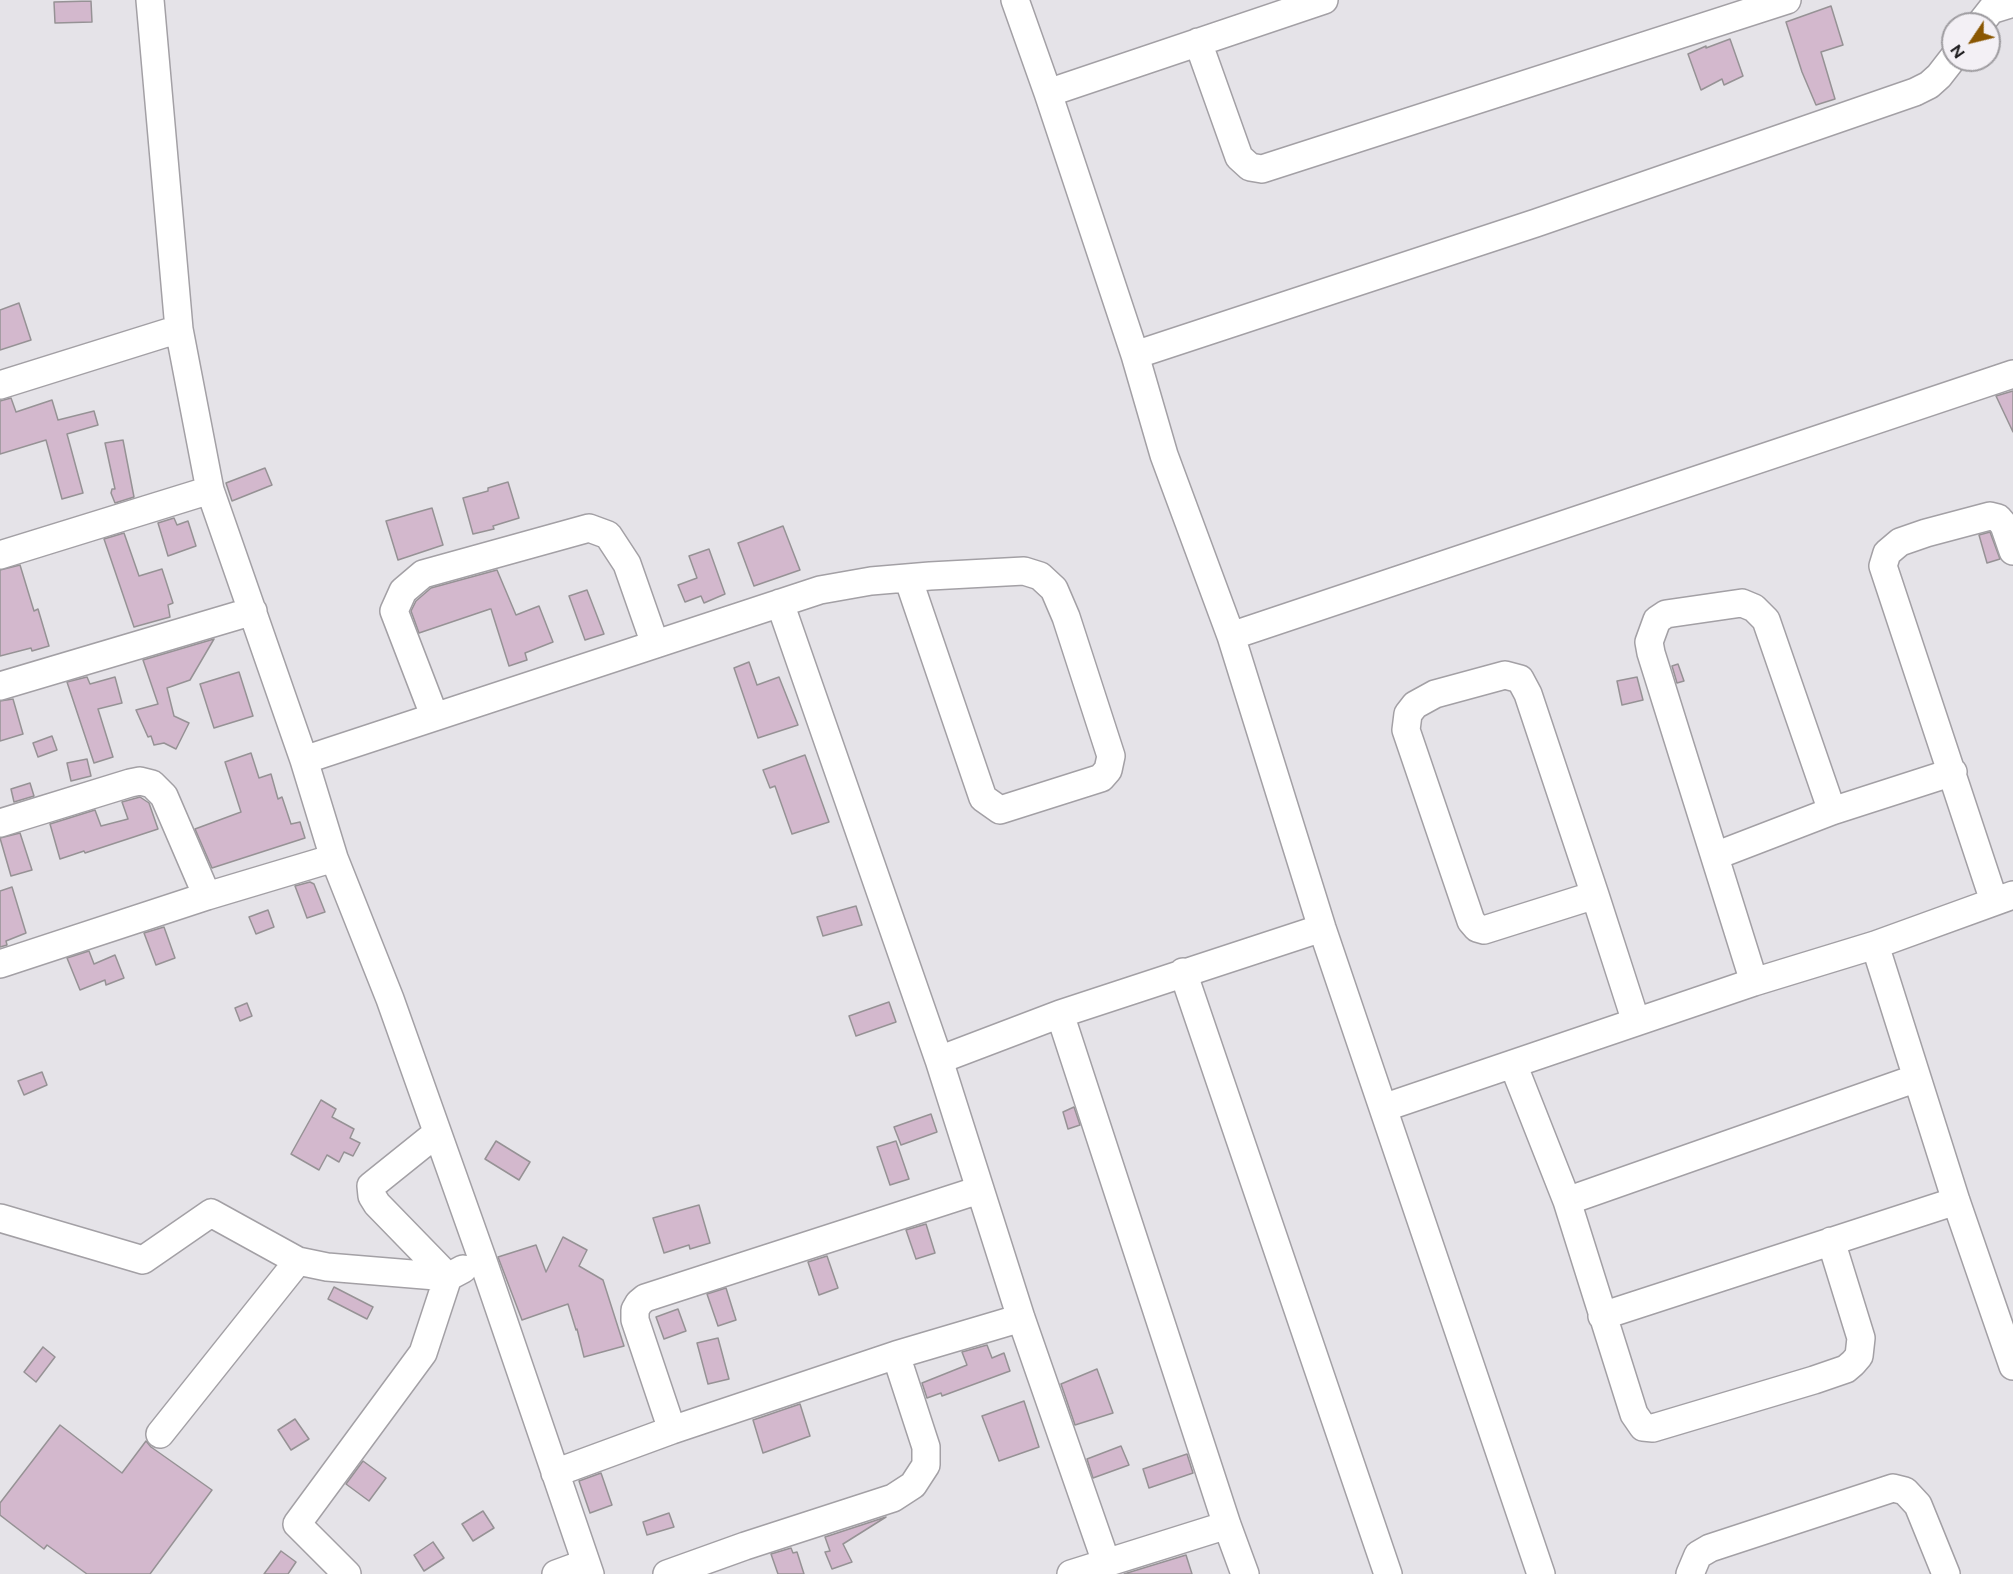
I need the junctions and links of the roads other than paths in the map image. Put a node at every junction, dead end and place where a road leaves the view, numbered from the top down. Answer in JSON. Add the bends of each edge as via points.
{"nodes":[{"id":1,"x":150,"y":0,"type":"edge"},
{"id":2,"x":1015,"y":0,"type":"edge"},
{"id":3,"x":1787,"y":0,"type":"edge"},
{"id":4,"x":1308,"y":3,"type":"edge"},
{"id":5,"x":2013,"y":3,"type":"edge"},
{"id":6,"x":1989,"y":12,"type":"edge"},
{"id":7,"x":1198,"y":42,"type":"junction"},
{"id":8,"x":1942,"y":72,"type":"edge"},
{"id":9,"x":1048,"y":93,"type":"junction"},
{"id":10,"x":179,"y":329,"type":"junction"},
{"id":11,"x":1135,"y":355,"type":"junction"},
{"id":12,"x":2013,"y":374,"type":"edge"},
{"id":13,"x":0,"y":385,"type":"edge"},
{"id":14,"x":210,"y":490,"type":"junction"},
{"id":15,"x":2013,"y":551,"type":"edge"},
{"id":16,"x":0,"y":555,"type":"edge"},
{"id":17,"x":908,"y":578,"type":"junction"},
{"id":18,"x":780,"y":603,"type":"junction"},
{"id":19,"x":253,"y":611,"type":"junction"},
{"id":20,"x":1231,"y":636,"type":"junction"},
{"id":21,"x":655,"y":644,"type":"junction"},
{"id":22,"x":0,"y":686,"type":"edge"},
{"id":23,"x":434,"y":715,"type":"junction"},
{"id":24,"x":304,"y":760,"type":"junction"},
{"id":25,"x":1953,"y":772,"type":"junction"},
{"id":26,"x":1832,"y":811,"type":"junction"},
{"id":27,"x":0,"y":823,"type":"edge"},
{"id":28,"x":1715,"y":856,"type":"junction"},
{"id":29,"x":334,"y":858,"type":"junction"},
{"id":30,"x":1595,"y":895,"type":"junction"},
{"id":31,"x":207,"y":896,"type":"junction"},
{"id":32,"x":2004,"y":898,"type":"edge"},
{"id":33,"x":1322,"y":928,"type":"junction"},
{"id":34,"x":1875,"y":945,"type":"junction"},
{"id":35,"x":0,"y":964,"type":"edge"},
{"id":36,"x":1183,"y":972,"type":"junction"},
{"id":37,"x":1754,"y":982,"type":"junction"},
{"id":38,"x":1060,"y":1014,"type":"junction"},
{"id":39,"x":1636,"y":1022,"type":"junction"},
{"id":40,"x":939,"y":1060,"type":"junction"},
{"id":41,"x":1513,"y":1064,"type":"junction"},
{"id":42,"x":1917,"y":1078,"type":"junction"},
{"id":43,"x":1383,"y":1108,"type":"junction"},
{"id":44,"x":437,"y":1133,"type":"junction"},
{"id":45,"x":979,"y":1190,"type":"junction"},
{"id":46,"x":1567,"y":1201,"type":"junction"},
{"id":47,"x":1956,"y":1201,"type":"junction"},
{"id":48,"x":0,"y":1218,"type":"edge"},
{"id":49,"x":1831,"y":1241,"type":"junction"},
{"id":50,"x":482,"y":1258,"type":"junction"},
{"id":51,"x":298,"y":1261,"type":"junction"},
{"id":52,"x":448,"y":1277,"type":"junction"},
{"id":53,"x":1602,"y":1316,"type":"junction"},
{"id":54,"x":1021,"y":1318,"type":"junction"},
{"id":55,"x":896,"y":1355,"type":"junction"},
{"id":56,"x":2013,"y":1366,"type":"edge"},
{"id":57,"x":672,"y":1430,"type":"junction"},
{"id":58,"x":160,"y":1434,"type":"dead end"},
{"id":59,"x":555,"y":1473,"type":"junction"},
{"id":60,"x":1227,"y":1525,"type":"junction"},
{"id":61,"x":1106,"y":1562,"type":"junction"},
{"id":62,"x":588,"y":1568,"type":"edge"},
{"id":63,"x":347,"y":1574,"type":"edge"},
{"id":64,"x":556,"y":1574,"type":"edge"},
{"id":65,"x":667,"y":1574,"type":"edge"},
{"id":66,"x":1071,"y":1574,"type":"edge"},
{"id":67,"x":1245,"y":1574,"type":"edge"},
{"id":68,"x":1388,"y":1574,"type":"edge"},
{"id":69,"x":1541,"y":1574,"type":"edge"},
{"id":70,"x":1690,"y":1574,"type":"edge"},
{"id":71,"x":1946,"y":1574,"type":"edge"}],
"edges":[{"from":1,"to":10,"type":"street"},
{"from":2,"to":9,"type":"street"},
{"from":3,"to":7,"type":"street","via":[[1262,170],[1239,158]]},
{"from":4,"to":7,"type":"street"},
{"from":5,"to":6,"type":"street"},
{"from":7,"to":9,"type":"street"},
{"from":8,"to":11,"type":"street","via":[[1915,92],[1525,227]]},
{"from":9,"to":11,"type":"street"},
{"from":10,"to":13,"type":"street"},
{"from":10,"to":14,"type":"street"},
{"from":11,"to":20,"type":"street","via":[[1164,455]]},
{"from":12,"to":20,"type":"street"},
{"from":14,"to":16,"type":"street"},
{"from":14,"to":19,"type":"street"},
{"from":15,"to":25,"type":"street","via":[[2004,525],[1990,516],[1900,542],[1887,553],[1883,566]]},
{"from":17,"to":17,"type":"street","via":[[983,798],[1000,810],[1101,778],[1108,770],[1111,756],[1054,589],[1040,576],[1024,571]]},
{"from":17,"to":18,"type":"street","via":[[820,590]]},
{"from":18,"to":21,"type":"street"},
{"from":18,"to":40,"type":"street"},
{"from":19,"to":22,"type":"street"},
{"from":19,"to":24,"type":"street"},
{"from":20,"to":33,"type":"street"},
{"from":21,"to":23,"type":"street"},
{"from":21,"to":23,"type":"street","via":[[627,564],[608,535],[589,528],[423,574],[403,591],[394,611]]},
{"from":23,"to":24,"type":"street"},
{"from":24,"to":29,"type":"street"},
{"from":25,"to":26,"type":"street"},
{"from":25,"to":32,"type":"street"},
{"from":26,"to":28,"type":"street"},
{"from":26,"to":28,"type":"street","via":[[1766,620],[1742,603],[1666,614],[1657,620],[1652,631],[1651,653]]},
{"from":27,"to":31,"type":"street","via":[[130,783],[152,784],[164,796]]},
{"from":28,"to":37,"type":"street"},
{"from":29,"to":31,"type":"street"},
{"from":29,"to":44,"type":"street"},
{"from":30,"to":30,"type":"street","via":[[1520,679],[1505,675],[1435,694],[1415,705],[1408,714],[1406,730],[1471,921],[1477,928],[1484,930]]},
{"from":30,"to":39,"type":"street"},
{"from":31,"to":35,"type":"street"},
{"from":32,"to":34,"type":"street"},
{"from":33,"to":36,"type":"street"},
{"from":33,"to":43,"type":"street"},
{"from":34,"to":37,"type":"street"},
{"from":34,"to":42,"type":"street"},
{"from":36,"to":38,"type":"street"},
{"from":36,"to":68,"type":"street"},
{"from":37,"to":39,"type":"street"},
{"from":38,"to":40,"type":"street"},
{"from":38,"to":60,"type":"street"},
{"from":39,"to":41,"type":"street"},
{"from":40,"to":45,"type":"street"},
{"from":41,"to":43,"type":"street"},
{"from":41,"to":46,"type":"street"},
{"from":42,"to":46,"type":"street"},
{"from":42,"to":47,"type":"street"},
{"from":43,"to":69,"type":"street"},
{"from":44,"to":50,"type":"street"},
{"from":44,"to":52,"type":"street","via":[[371,1186],[377,1204]]},
{"from":45,"to":54,"type":"street"},
{"from":45,"to":57,"type":"street","via":[[645,1298],[635,1310],[635,1320]]},
{"from":46,"to":53,"type":"street"},
{"from":47,"to":49,"type":"street"},
{"from":47,"to":56,"type":"street"},
{"from":48,"to":51,"type":"street","via":[[143,1260],[211,1214]]},
{"from":49,"to":53,"type":"street"},
{"from":49,"to":53,"type":"street","via":[[1861,1348],[1859,1356],[1846,1369],[1814,1380],[1645,1428],[1636,1418]]},
{"from":50,"to":52,"type":"street"},
{"from":50,"to":59,"type":"street"},
{"from":51,"to":52,"type":"street","via":[[327,1268]]},
{"from":51,"to":58,"type":"street"},
{"from":52,"to":63,"type":"street","via":[[423,1353],[297,1524]]},
{"from":54,"to":55,"type":"street"},
{"from":54,"to":61,"type":"street"},
{"from":55,"to":57,"type":"street"},
{"from":55,"to":65,"type":"street","via":[[926,1448],[926,1465],[913,1485],[893,1498]]},
{"from":57,"to":59,"type":"street"},
{"from":59,"to":62,"type":"street"},
{"from":60,"to":61,"type":"street"},
{"from":60,"to":67,"type":"street"},
{"from":61,"to":66,"type":"street"},
{"from":62,"to":64,"type":"street"},
{"from":70,"to":71,"type":"street","via":[[1698,1555],[1710,1548],[1893,1488],[1905,1491],[1918,1504]]}]}
